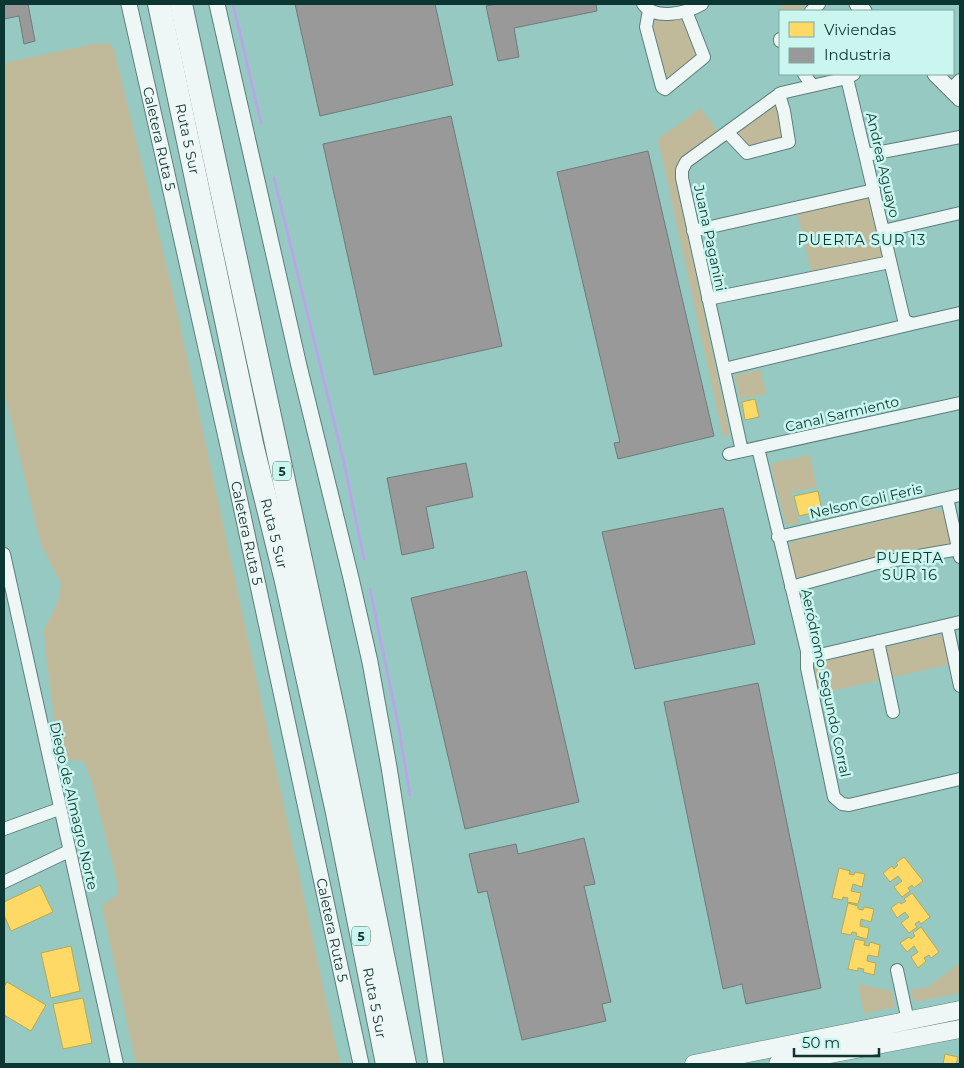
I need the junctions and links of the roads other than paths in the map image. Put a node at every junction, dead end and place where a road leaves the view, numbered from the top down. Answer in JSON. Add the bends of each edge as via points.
{"nodes":[{"id":1,"x":129,"y":4,"type":"edge"},
{"id":2,"x":159,"y":4,"type":"edge"},
{"id":3,"x":181,"y":4,"type":"edge"},
{"id":4,"x":217,"y":4,"type":"edge"},
{"id":5,"x":702,"y":4,"type":"edge"},
{"id":6,"x":646,"y":7,"type":"edge"},
{"id":7,"x":686,"y":11,"type":"junction"},
{"id":8,"x":805,"y":75,"type":"edge"},
{"id":9,"x":936,"y":75,"type":"edge"},
{"id":10,"x":850,"y":76,"type":"edge"},
{"id":11,"x":812,"y":85,"type":"junction"},
{"id":12,"x":957,"y":89,"type":"edge"},
{"id":13,"x":779,"y":94,"type":"junction"},
{"id":14,"x":728,"y":133,"type":"junction"},
{"id":15,"x":960,"y":137,"type":"edge"},
{"id":16,"x":866,"y":155,"type":"junction"},
{"id":17,"x":874,"y":190,"type":"junction"},
{"id":18,"x":960,"y":213,"type":"edge"},
{"id":19,"x":693,"y":231,"type":"junction"},
{"id":20,"x":884,"y":231,"type":"junction"},
{"id":21,"x":890,"y":262,"type":"junction"},
{"id":22,"x":708,"y":299,"type":"junction"},
{"id":23,"x":960,"y":313,"type":"edge"},
{"id":24,"x":912,"y":324,"type":"junction"},
{"id":25,"x":724,"y":369,"type":"junction"},
{"id":26,"x":960,"y":403,"type":"edge"},
{"id":27,"x":758,"y":448,"type":"junction"},
{"id":28,"x":736,"y":453,"type":"joint"},
{"id":29,"x":954,"y":496,"type":"edge"},
{"id":30,"x":778,"y":537,"type":"junction"},
{"id":31,"x":959,"y":553,"type":"edge"},
{"id":32,"x":4,"y":554,"type":"edge"},
{"id":33,"x":791,"y":587,"type":"junction"},
{"id":34,"x":9,"y":605,"type":"edge"},
{"id":35,"x":960,"y":622,"type":"edge"},
{"id":36,"x":947,"y":625,"type":"junction"},
{"id":37,"x":878,"y":641,"type":"junction"},
{"id":38,"x":807,"y":658,"type":"junction"},
{"id":39,"x":960,"y":686,"type":"edge"},
{"id":40,"x":893,"y":712,"type":"dead end"},
{"id":41,"x":960,"y":779,"type":"edge"},
{"id":42,"x":59,"y":809,"type":"junction"},
{"id":43,"x":4,"y":829,"type":"edge"},
{"id":44,"x":69,"y":851,"type":"junction"},
{"id":45,"x":4,"y":882,"type":"edge"},
{"id":46,"x":897,"y":970,"type":"dead end"},
{"id":47,"x":960,"y":1010,"type":"edge"},
{"id":48,"x":908,"y":1021,"type":"junction"},
{"id":49,"x":960,"y":1028,"type":"edge"},
{"id":50,"x":755,"y":1058,"type":"edge"},
{"id":51,"x":117,"y":1064,"type":"edge"},
{"id":52,"x":361,"y":1064,"type":"edge"},
{"id":53,"x":387,"y":1064,"type":"edge"},
{"id":54,"x":405,"y":1064,"type":"edge"},
{"id":55,"x":436,"y":1064,"type":"edge"},
{"id":56,"x":694,"y":1064,"type":"edge"},
{"id":57,"x":778,"y":1064,"type":"edge"}],
"edges":[{"from":1,"to":52,"type":"street","name":"Caletera Ruta 5"},
{"from":2,"to":53,"type":"highway","name":"Ruta 5 Sur","number":"5","via":[[253,448],[332,789]]},
{"from":3,"to":54,"type":"highway","name":"Ruta 5 Sur","number":"5","via":[[335,717]]},
{"from":4,"to":55,"type":"street","via":[[370,662]]},
{"from":5,"to":7,"type":"street"},
{"from":6,"to":7,"type":"street","via":[[662,13]]},
{"from":6,"to":7,"type":"street","via":[[646,27],[662,87],[666,90],[704,57]]},
{"from":8,"to":11,"type":"street"},
{"from":9,"to":12,"type":"street"},
{"from":10,"to":11,"type":"street","name":"Juana Paganini"},
{"from":10,"to":16,"type":"street","name":"Andrea Aguayo"},
{"from":11,"to":13,"type":"street","name":"Juana Paganini"},
{"from":13,"to":14,"type":"street","name":"Juana Paganini"},
{"from":13,"to":14,"type":"street","via":[[789,142],[748,153]]},
{"from":14,"to":19,"type":"street","name":"Juana Paganini","via":[[686,162],[682,170]]},
{"from":15,"to":16,"type":"street"},
{"from":16,"to":17,"type":"street","name":"Andrea Aguayo"},
{"from":17,"to":19,"type":"street"},
{"from":17,"to":20,"type":"street","name":"Andrea Aguayo"},
{"from":18,"to":20,"type":"street"},
{"from":19,"to":22,"type":"street","name":"Juana Paganini"},
{"from":20,"to":21,"type":"street","name":"Andrea Aguayo"},
{"from":21,"to":22,"type":"street"},
{"from":21,"to":24,"type":"street","name":"Andrea Aguayo","via":[[902,315]]},
{"from":22,"to":25,"type":"street","name":"Juana Paganini"},
{"from":23,"to":24,"type":"street"},
{"from":24,"to":25,"type":"street"},
{"from":25,"to":28,"type":"street","name":"Juana Paganini"},
{"from":26,"to":27,"type":"street","name":"Canal Sarmiento"},
{"from":27,"to":28,"type":"street","name":"Canal Sarmiento"},
{"from":27,"to":30,"type":"street","name":"Aeródromo Segundo Corral"},
{"from":29,"to":30,"type":"street","name":"Nelson Coli Feris"},
{"from":29,"to":31,"type":"street"},
{"from":30,"to":33,"type":"street","name":"Aeródromo Segundo Corral"},
{"from":31,"to":33,"type":"street","via":[[878,563]]},
{"from":32,"to":34,"type":"street","name":"Diego de Almagro Norte"},
{"from":33,"to":38,"type":"street","name":"Aeródromo Segundo Corral"},
{"from":34,"to":42,"type":"street","name":"Diego de Almagro Norte"},
{"from":35,"to":36,"type":"street"},
{"from":36,"to":37,"type":"street"},
{"from":36,"to":39,"type":"street"},
{"from":37,"to":38,"type":"street"},
{"from":37,"to":40,"type":"street"},
{"from":38,"to":41,"type":"street","name":"Aeródromo Segundo Corral","via":[[834,797],[842,804]]},
{"from":42,"to":43,"type":"street"},
{"from":42,"to":44,"type":"street","name":"Diego de Almagro Norte"},
{"from":44,"to":45,"type":"street"},
{"from":44,"to":51,"type":"street","name":"Diego de Almagro Norte"},
{"from":46,"to":48,"type":"street"},
{"from":47,"to":48,"type":"main road"},
{"from":48,"to":50,"type":"main road"},
{"from":49,"to":57,"type":"main road"},
{"from":50,"to":56,"type":"main road"}]}
